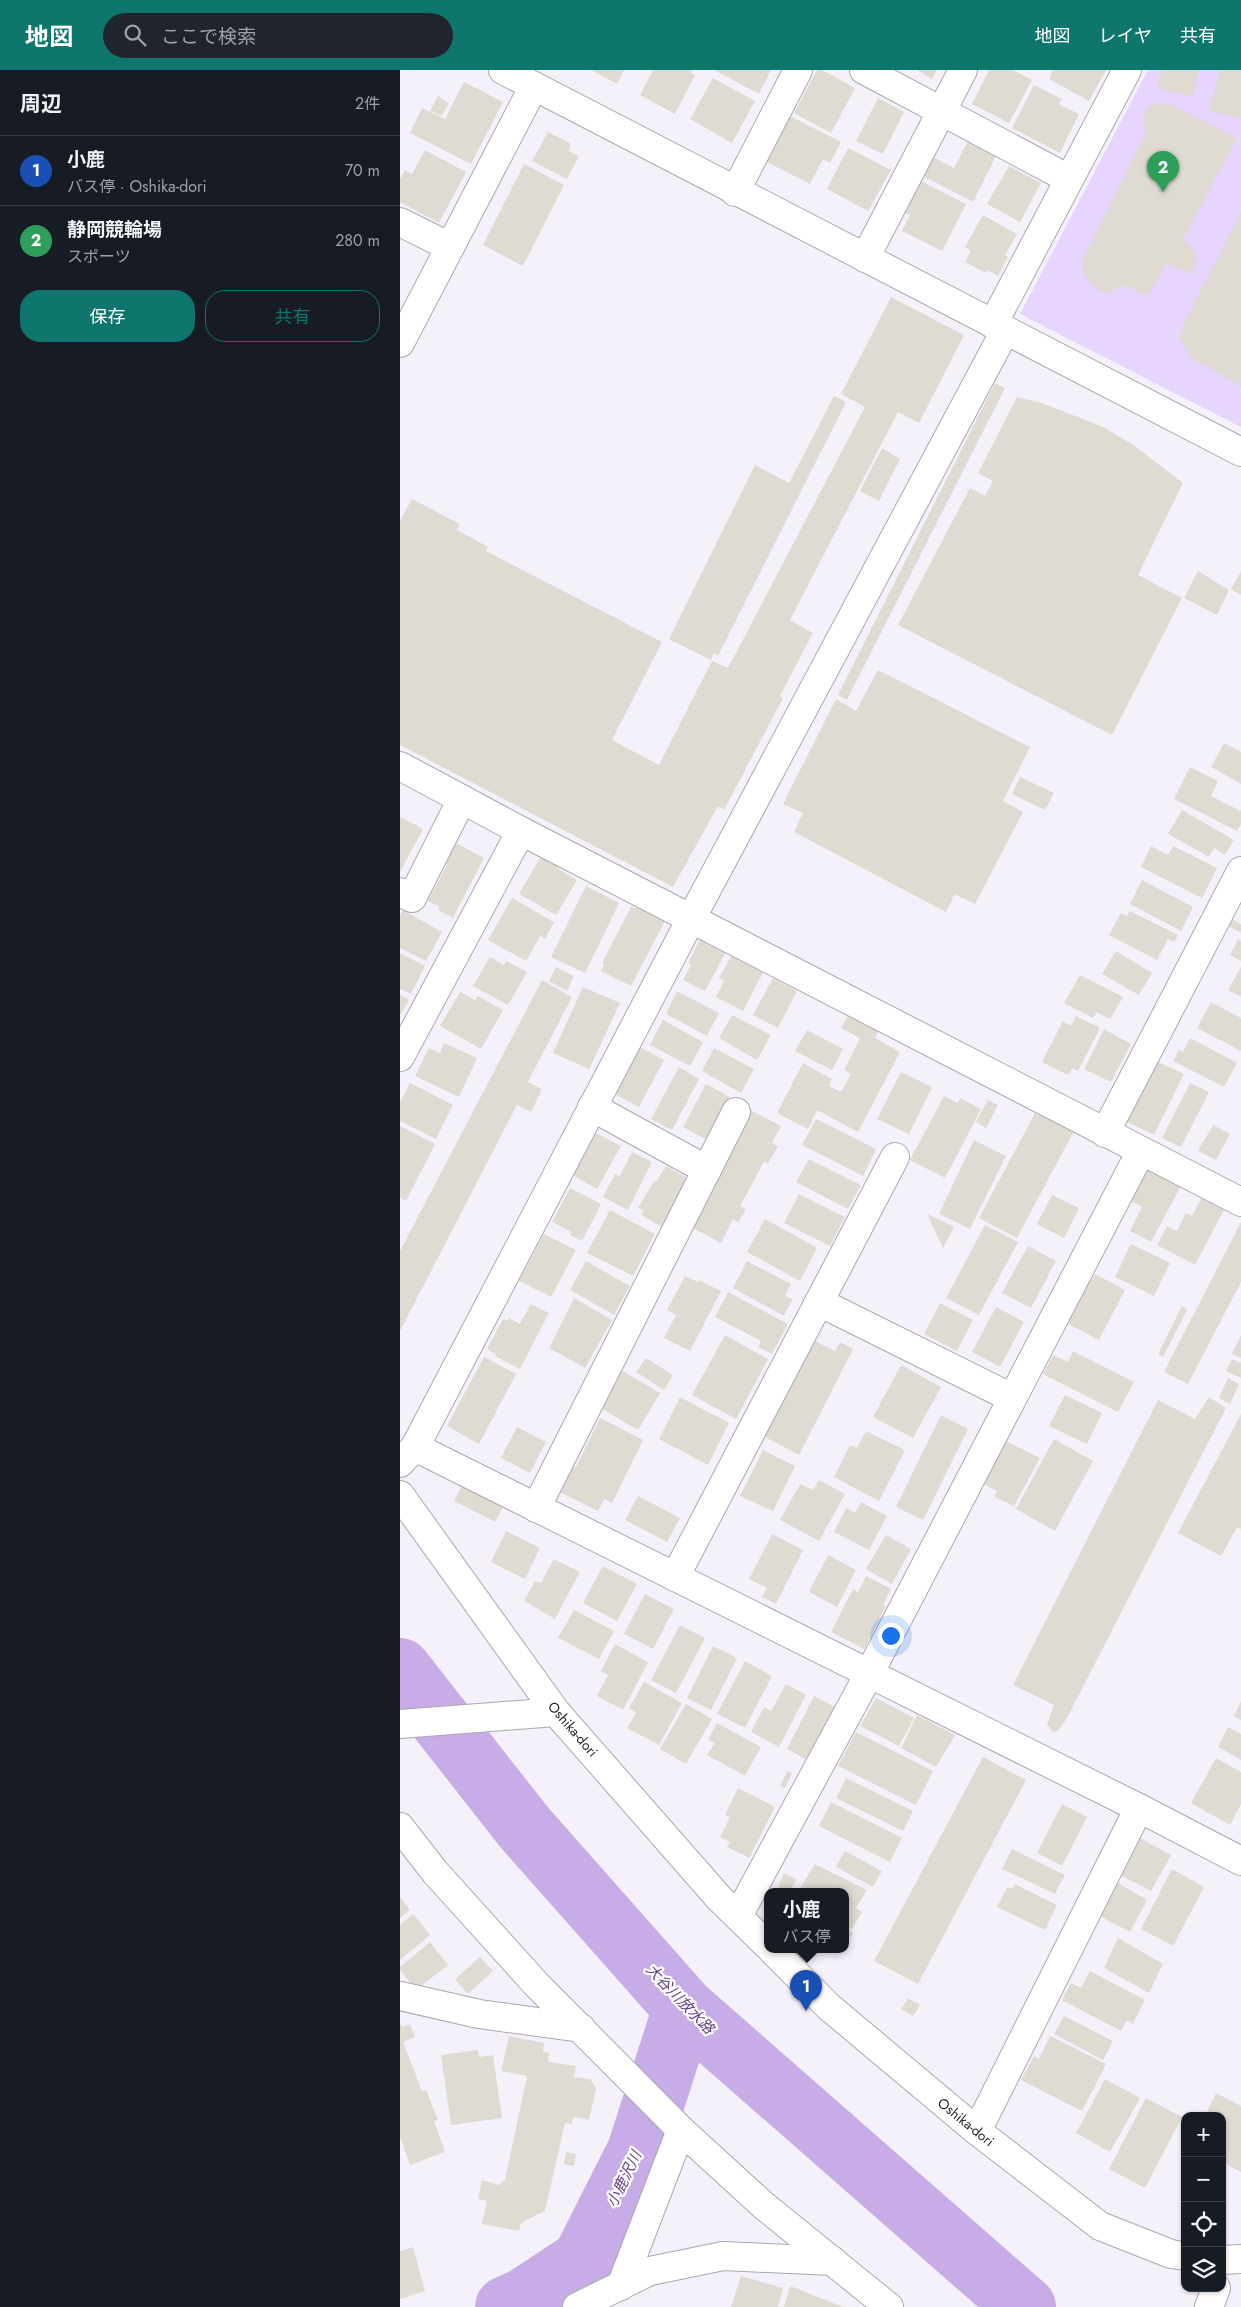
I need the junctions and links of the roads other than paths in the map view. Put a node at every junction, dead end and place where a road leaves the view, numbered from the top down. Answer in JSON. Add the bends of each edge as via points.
{"nodes":[{"id":1,"x":503,"y":70,"type":"edge"},
{"id":2,"x":798,"y":70,"type":"edge"},
{"id":3,"x":864,"y":70,"type":"edge"},
{"id":4,"x":963,"y":70,"type":"edge"},
{"id":5,"x":1127,"y":70,"type":"edge"},
{"id":6,"x":534,"y":86,"type":"junction"},
{"id":7,"x":942,"y":110,"type":"junction"},
{"id":8,"x":1069,"y":179,"type":"junction"},
{"id":9,"x":735,"y":192,"type":"junction"},
{"id":10,"x":400,"y":222,"type":"edge"},
{"id":11,"x":450,"y":247,"type":"junction"},
{"id":12,"x":865,"y":258,"type":"junction"},
{"id":13,"x":999,"y":327,"type":"junction"},
{"id":14,"x":400,"y":343,"type":"edge"},
{"id":15,"x":1241,"y":452,"type":"edge"},
{"id":16,"x":400,"y":766,"type":"edge"},
{"id":17,"x":462,"y":800,"type":"junction"},
{"id":18,"x":521,"y":831,"type":"junction"},
{"id":19,"x":1241,"y":871,"type":"edge"},
{"id":20,"x":400,"y":892,"type":"edge"},
{"id":21,"x":691,"y":919,"type":"junction"},
{"id":22,"x":400,"y":1057,"type":"edge"},
{"id":23,"x":592,"y":1107,"type":"junction"},
{"id":24,"x":736,"y":1112,"type":"dead end"},
{"id":25,"x":1105,"y":1133,"type":"junction"},
{"id":26,"x":1141,"y":1151,"type":"junction"},
{"id":27,"x":895,"y":1157,"type":"dead end"},
{"id":28,"x":707,"y":1170,"type":"junction"},
{"id":29,"x":1241,"y":1202,"type":"edge"},
{"id":30,"x":819,"y":1302,"type":"junction"},
{"id":31,"x":1012,"y":1398,"type":"junction"},
{"id":32,"x":407,"y":1455,"type":"edge"},
{"id":33,"x":400,"y":1495,"type":"edge"},
{"id":34,"x":536,"y":1508,"type":"junction"},
{"id":35,"x":675,"y":1577,"type":"junction"},
{"id":36,"x":869,"y":1674,"type":"junction"},
{"id":37,"x":556,"y":1712,"type":"junction"},
{"id":38,"x":400,"y":1724,"type":"edge"},
{"id":39,"x":1139,"y":1808,"type":"junction"},
{"id":40,"x":400,"y":1827,"type":"edge"},
{"id":41,"x":1240,"y":1859,"type":"edge"},
{"id":42,"x":738,"y":1916,"type":"junction"},
{"id":43,"x":764,"y":1943,"type":"edge"},
{"id":44,"x":775,"y":1953,"type":"edge"},
{"id":45,"x":400,"y":1996,"type":"edge"},
{"id":46,"x":581,"y":2028,"type":"junction"},
{"id":47,"x":681,"y":2130,"type":"junction"},
{"id":48,"x":977,"y":2131,"type":"junction"},
{"id":49,"x":1181,"y":2255,"type":"edge"},
{"id":50,"x":833,"y":2261,"type":"junction"},
{"id":51,"x":621,"y":2286,"type":"junction"},
{"id":52,"x":1215,"y":2292,"type":"edge"},
{"id":53,"x":576,"y":2307,"type":"edge"},
{"id":54,"x":889,"y":2307,"type":"edge"},
{"id":55,"x":1209,"y":2307,"type":"edge"}],
"edges":[{"from":1,"to":6,"type":"street"},
{"from":2,"to":9,"type":"street"},
{"from":3,"to":7,"type":"street"},
{"from":4,"to":7,"type":"street"},
{"from":5,"to":8,"type":"street"},
{"from":6,"to":9,"type":"street"},
{"from":6,"to":11,"type":"street"},
{"from":7,"to":8,"type":"street"},
{"from":7,"to":12,"type":"street"},
{"from":8,"to":13,"type":"street"},
{"from":9,"to":12,"type":"street"},
{"from":10,"to":11,"type":"street"},
{"from":11,"to":14,"type":"street"},
{"from":12,"to":13,"type":"street"},
{"from":13,"to":15,"type":"street"},
{"from":13,"to":21,"type":"street"},
{"from":16,"to":17,"type":"street"},
{"from":17,"to":18,"type":"street"},
{"from":17,"to":20,"type":"street","via":[[412,898]]},
{"from":18,"to":21,"type":"street"},
{"from":18,"to":22,"type":"street"},
{"from":19,"to":25,"type":"street"},
{"from":21,"to":23,"type":"street"},
{"from":21,"to":25,"type":"street"},
{"from":23,"to":28,"type":"street"},
{"from":23,"to":32,"type":"street"},
{"from":24,"to":28,"type":"street"},
{"from":25,"to":26,"type":"street"},
{"from":26,"to":29,"type":"street"},
{"from":26,"to":31,"type":"street"},
{"from":27,"to":30,"type":"street"},
{"from":28,"to":34,"type":"street"},
{"from":30,"to":31,"type":"street"},
{"from":30,"to":35,"type":"street"},
{"from":31,"to":36,"type":"street"},
{"from":32,"to":34,"type":"street"},
{"from":33,"to":37,"type":"street","name":"Oshika-dori"},
{"from":34,"to":35,"type":"street"},
{"from":35,"to":36,"type":"street"},
{"from":36,"to":39,"type":"street"},
{"from":36,"to":42,"type":"street"},
{"from":37,"to":38,"type":"street"},
{"from":37,"to":42,"type":"street","name":"Oshika-dori"},
{"from":39,"to":41,"type":"street"},
{"from":39,"to":48,"type":"street"},
{"from":40,"to":46,"type":"street","via":[[460,1900]]},
{"from":42,"to":43,"type":"street","name":"Oshika-dori"},
{"from":44,"to":48,"type":"street","name":"Oshika-dori","via":[[829,2007]]},
{"from":45,"to":46,"type":"street","via":[[478,2014]]},
{"from":46,"to":47,"type":"street"},
{"from":47,"to":50,"type":"street","via":[[762,2205]]},
{"from":47,"to":51,"type":"street"},
{"from":48,"to":49,"type":"street","name":"Oshika-dori","via":[[1100,2226]]},
{"from":50,"to":51,"type":"street","via":[[723,2256],[650,2271]]},
{"from":50,"to":54,"type":"street"},
{"from":51,"to":53,"type":"street"},
{"from":52,"to":55,"type":"street"}]}
